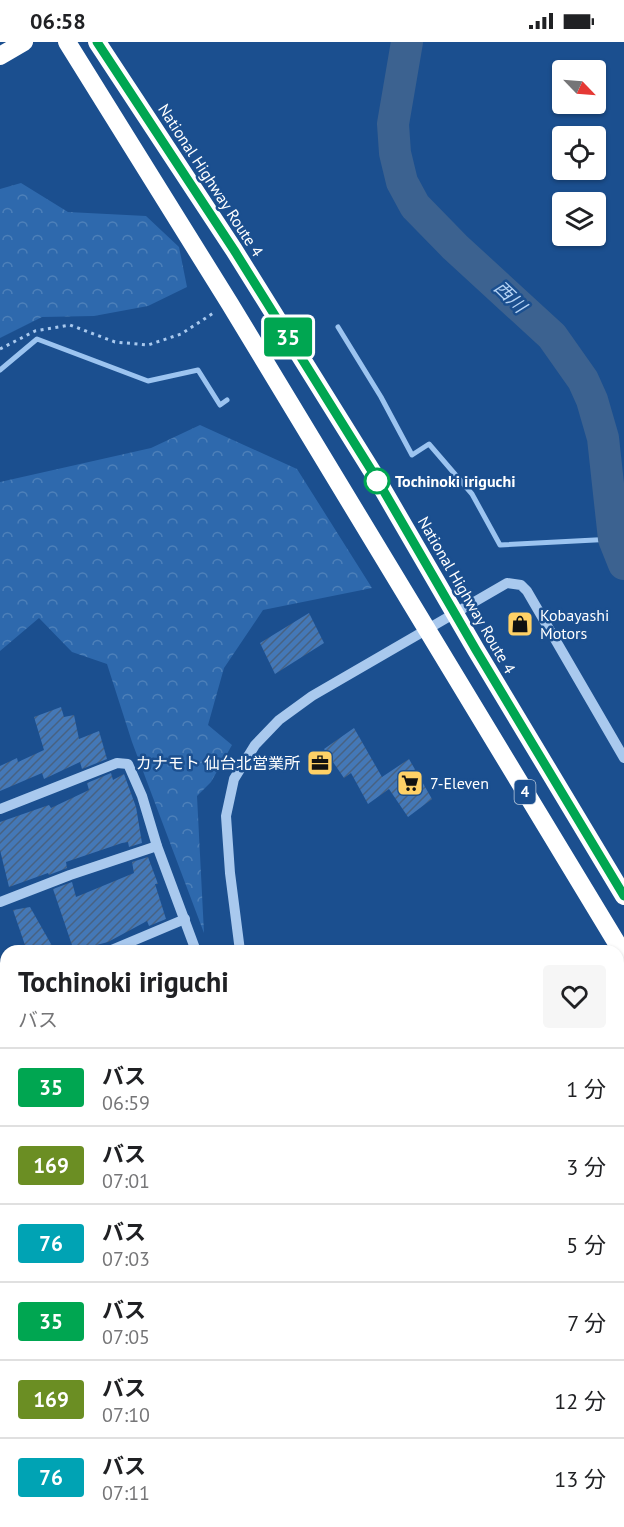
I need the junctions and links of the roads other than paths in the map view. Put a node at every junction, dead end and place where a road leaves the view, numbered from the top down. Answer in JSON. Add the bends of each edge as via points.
{"nodes":[{"id":1,"x":24,"y":42,"type":"edge"},
{"id":2,"x":67,"y":42,"type":"edge"},
{"id":3,"x":97,"y":42,"type":"edge"},
{"id":4,"x":0,"y":56,"type":"edge"},
{"id":5,"x":455,"y":612,"type":"junction"},
{"id":6,"x":426,"y":628,"type":"junction"},
{"id":7,"x":624,"y":758,"type":"edge"},
{"id":8,"x":0,"y":809,"type":"edge"},
{"id":9,"x":157,"y":846,"type":"junction"},
{"id":10,"x":624,"y":896,"type":"edge"},
{"id":11,"x":0,"y":902,"type":"edge"},
{"id":12,"x":184,"y":919,"type":"junction"},
{"id":13,"x":123,"y":945,"type":"edge"},
{"id":14,"x":194,"y":945,"type":"edge"},
{"id":15,"x":239,"y":945,"type":"edge"},
{"id":16,"x":618,"y":945,"type":"edge"}],
"edges":[{"from":1,"to":4,"type":"highway"},
{"from":2,"to":6,"type":"highway","number":"4"},
{"from":3,"to":5,"type":"highway","name":"National Highway Route 4","number":"4","via":[[234,250]]},
{"from":5,"to":6,"type":"street"},
{"from":5,"to":7,"type":"street","via":[[507,583],[527,591]]},
{"from":5,"to":10,"type":"highway","name":"National Highway Route 4","number":"4"},
{"from":6,"to":15,"type":"street","via":[[279,720],[255,745],[234,779],[226,816]]},
{"from":6,"to":16,"type":"highway","number":"4"},
{"from":8,"to":9,"type":"street","via":[[117,763],[128,765]]},
{"from":9,"to":11,"type":"street"},
{"from":9,"to":12,"type":"street"},
{"from":12,"to":13,"type":"street"},
{"from":12,"to":14,"type":"street"}]}
